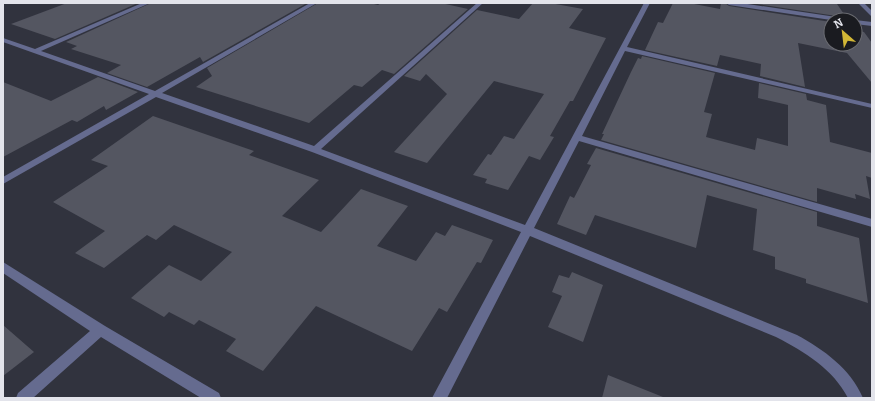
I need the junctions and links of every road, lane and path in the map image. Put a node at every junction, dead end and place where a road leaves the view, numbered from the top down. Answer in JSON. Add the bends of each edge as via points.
{"nodes":[{"id":1,"x":147,"y":3,"type":"edge"},
{"id":2,"x":314,"y":3,"type":"edge"},
{"id":3,"x":480,"y":3,"type":"edge"},
{"id":4,"x":647,"y":3,"type":"edge"},
{"id":5,"x":729,"y":3,"type":"edge"},
{"id":6,"x":861,"y":3,"type":"edge"},
{"id":7,"x":872,"y":15,"type":"edge"},
{"id":8,"x":823,"y":17,"type":"edge"},
{"id":9,"x":3,"y":40,"type":"edge"},
{"id":10,"x":623,"y":48,"type":"junction"},
{"id":11,"x":36,"y":51,"type":"junction"},
{"id":12,"x":157,"y":94,"type":"junction"},
{"id":13,"x":872,"y":106,"type":"edge"},
{"id":14,"x":576,"y":137,"type":"junction"},
{"id":15,"x":315,"y":150,"type":"junction"},
{"id":16,"x":3,"y":181,"type":"edge"},
{"id":17,"x":872,"y":223,"type":"edge"},
{"id":18,"x":527,"y":230,"type":"junction"},
{"id":19,"x":3,"y":266,"type":"edge"},
{"id":20,"x":100,"y":330,"type":"junction"},
{"id":21,"x":23,"y":398,"type":"edge"},
{"id":22,"x":214,"y":398,"type":"edge"},
{"id":23,"x":439,"y":398,"type":"edge"},
{"id":24,"x":856,"y":398,"type":"edge"}],
"edges":[{"from":1,"to":11,"type":"street"},
{"from":2,"to":12,"type":"street"},
{"from":3,"to":15,"type":"street"},
{"from":4,"to":10,"type":"street"},
{"from":5,"to":8,"type":"street"},
{"from":6,"to":7,"type":"street"},
{"from":9,"to":11,"type":"street"},
{"from":10,"to":13,"type":"street"},
{"from":10,"to":14,"type":"street"},
{"from":11,"to":12,"type":"street"},
{"from":12,"to":15,"type":"street"},
{"from":12,"to":16,"type":"street"},
{"from":14,"to":17,"type":"street"},
{"from":14,"to":18,"type":"street"},
{"from":15,"to":18,"type":"street"},
{"from":18,"to":23,"type":"street"},
{"from":18,"to":24,"type":"street","via":[[808,346],[835,368]]},
{"from":19,"to":20,"type":"street"},
{"from":20,"to":21,"type":"street"},
{"from":20,"to":22,"type":"street"}]}
